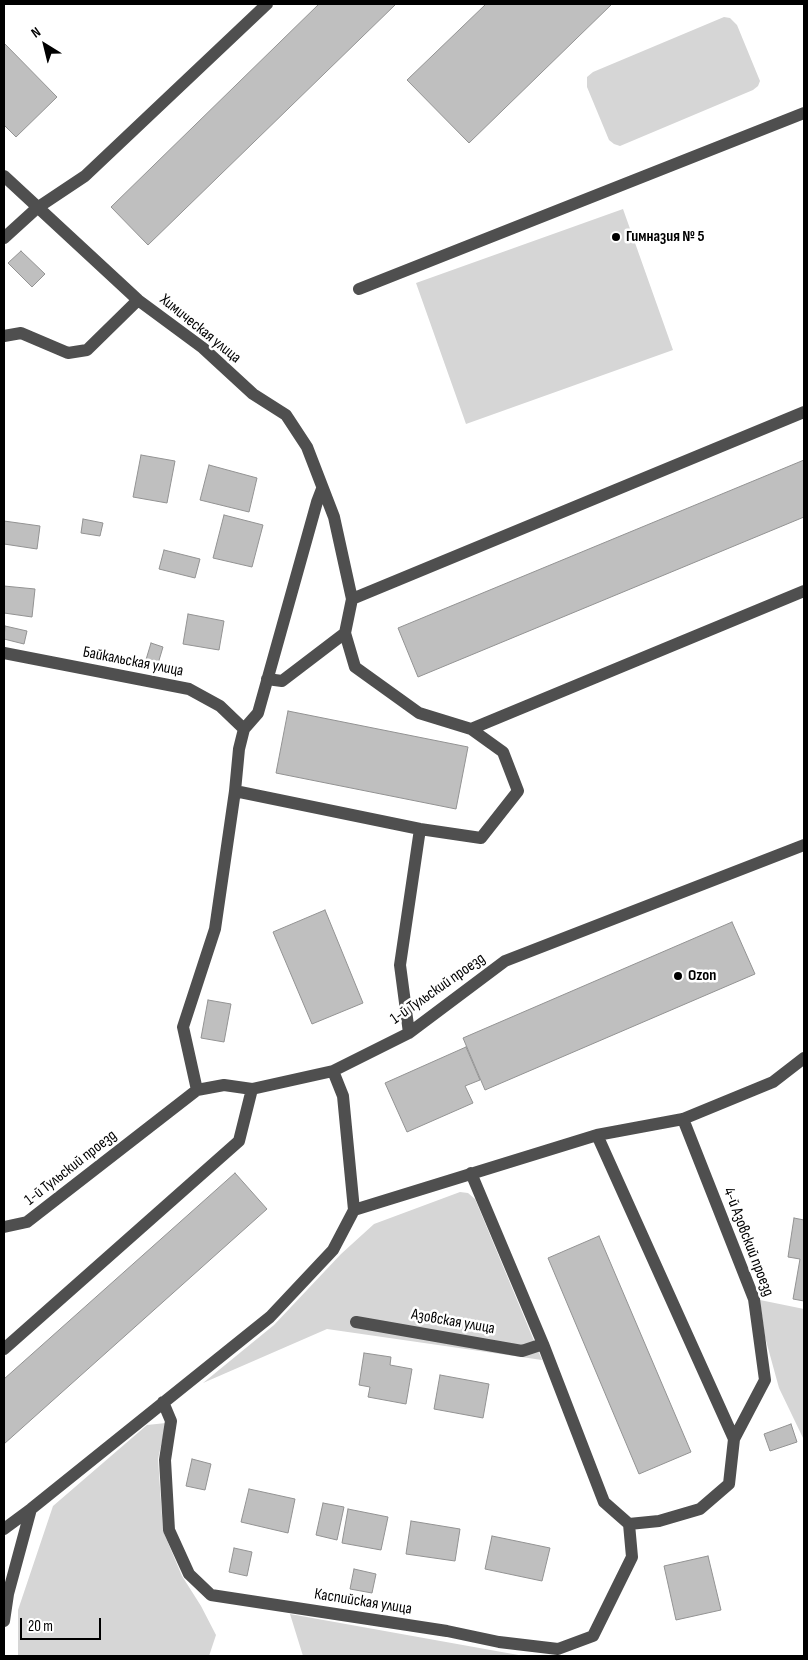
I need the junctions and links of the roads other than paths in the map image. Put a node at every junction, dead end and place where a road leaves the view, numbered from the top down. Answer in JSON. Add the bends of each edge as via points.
{"nodes":[{"id":1,"x":267,"y":4,"type":"edge"},
{"id":2,"x":804,"y":113,"type":"edge"},
{"id":3,"x":4,"y":176,"type":"edge"},
{"id":4,"x":37,"y":208,"type":"junction"},
{"id":5,"x":4,"y":238,"type":"edge"},
{"id":6,"x":359,"y":289,"type":"dead end"},
{"id":7,"x":138,"y":300,"type":"junction"},
{"id":8,"x":4,"y":336,"type":"edge"},
{"id":9,"x":804,"y":412,"type":"edge"},
{"id":10,"x":322,"y":489,"type":"junction"},
{"id":11,"x":804,"y":590,"type":"edge"},
{"id":12,"x":352,"y":599,"type":"junction"},
{"id":13,"x":345,"y":633,"type":"junction"},
{"id":14,"x":4,"y":653,"type":"edge"},
{"id":15,"x":266,"y":679,"type":"junction"},
{"id":16,"x":244,"y":729,"type":"junction"},
{"id":17,"x":471,"y":729,"type":"junction"},
{"id":18,"x":234,"y":791,"type":"junction"},
{"id":19,"x":420,"y":829,"type":"junction"},
{"id":20,"x":804,"y":845,"type":"edge"},
{"id":21,"x":409,"y":1033,"type":"junction"},
{"id":22,"x":804,"y":1058,"type":"edge"},
{"id":23,"x":333,"y":1071,"type":"junction"},
{"id":24,"x":252,"y":1089,"type":"junction"},
{"id":25,"x":197,"y":1090,"type":"junction"},
{"id":26,"x":683,"y":1119,"type":"junction"},
{"id":27,"x":597,"y":1134,"type":"junction"},
{"id":28,"x":471,"y":1173,"type":"junction"},
{"id":29,"x":354,"y":1210,"type":"junction"},
{"id":30,"x":4,"y":1227,"type":"edge"},
{"id":31,"x":356,"y":1322,"type":"dead end"},
{"id":32,"x":543,"y":1344,"type":"junction"},
{"id":33,"x":4,"y":1349,"type":"edge"},
{"id":34,"x":163,"y":1402,"type":"junction"},
{"id":35,"x":734,"y":1439,"type":"junction"},
{"id":36,"x":30,"y":1509,"type":"junction"},
{"id":37,"x":629,"y":1524,"type":"junction"},
{"id":38,"x":4,"y":1529,"type":"edge"},
{"id":39,"x":4,"y":1621,"type":"edge"}],
"edges":[{"from":1,"to":4,"type":"street","via":[[85,176]]},
{"from":2,"to":6,"type":"street"},
{"from":3,"to":4,"type":"street","name":"Химическая улица"},
{"from":4,"to":5,"type":"street"},
{"from":4,"to":7,"type":"street","name":"Химическая улица"},
{"from":7,"to":8,"type":"street","via":[[87,350],[68,353],[21,333]]},
{"from":7,"to":10,"type":"street","name":"Химическая улица","via":[[203,348],[253,394],[286,415],[307,447]]},
{"from":9,"to":12,"type":"street"},
{"from":10,"to":12,"type":"street","name":"Химическая улица","via":[[334,517]]},
{"from":10,"to":15,"type":"street"},
{"from":11,"to":17,"type":"street"},
{"from":12,"to":13,"type":"street"},
{"from":13,"to":15,"type":"street","via":[[282,681]]},
{"from":13,"to":17,"type":"street","via":[[355,667],[419,713]]},
{"from":14,"to":16,"type":"street","name":"Байкальская улица","via":[[189,689],[220,706]]},
{"from":15,"to":16,"type":"street","via":[[258,713]]},
{"from":16,"to":18,"type":"street","via":[[238,749]]},
{"from":17,"to":19,"type":"street","via":[[502,752],[518,791],[481,838]]},
{"from":18,"to":19,"type":"street"},
{"from":18,"to":25,"type":"street","via":[[215,929],[183,1026]]},
{"from":19,"to":21,"type":"street","via":[[400,965]]},
{"from":20,"to":21,"type":"street","name":"1-й Тульский проезд","via":[[505,961]]},
{"from":21,"to":23,"type":"street","name":"1-й Тульский проезд"},
{"from":22,"to":26,"type":"street","via":[[773,1082]]},
{"from":23,"to":24,"type":"street","name":"1-й Тульский проезд"},
{"from":23,"to":29,"type":"street","via":[[343,1096]]},
{"from":24,"to":25,"type":"street","name":"1-й Тульский проезд","via":[[224,1085]]},
{"from":24,"to":33,"type":"street","via":[[239,1141]]},
{"from":25,"to":30,"type":"street","name":"1-й Тульский проезд","via":[[27,1222]]},
{"from":26,"to":27,"type":"street"},
{"from":26,"to":35,"type":"street","name":"4-й Азовский проезд","via":[[754,1299],[766,1380]]},
{"from":27,"to":28,"type":"street"},
{"from":27,"to":35,"type":"street"},
{"from":28,"to":29,"type":"street"},
{"from":28,"to":32,"type":"street"},
{"from":29,"to":34,"type":"street","via":[[334,1250],[270,1317]]},
{"from":31,"to":32,"type":"street","name":"Азовская улица","via":[[522,1351]]},
{"from":32,"to":37,"type":"street","via":[[604,1502]]},
{"from":34,"to":36,"type":"street"},
{"from":34,"to":37,"type":"street","name":"Каспийская улица","via":[[171,1420],[165,1460],[169,1530],[189,1574],[211,1595],[558,1649],[593,1636],[632,1557]]},
{"from":35,"to":37,"type":"street","via":[[729,1484],[700,1509],[659,1521]]},
{"from":36,"to":38,"type":"street"},
{"from":36,"to":39,"type":"street"}]}
